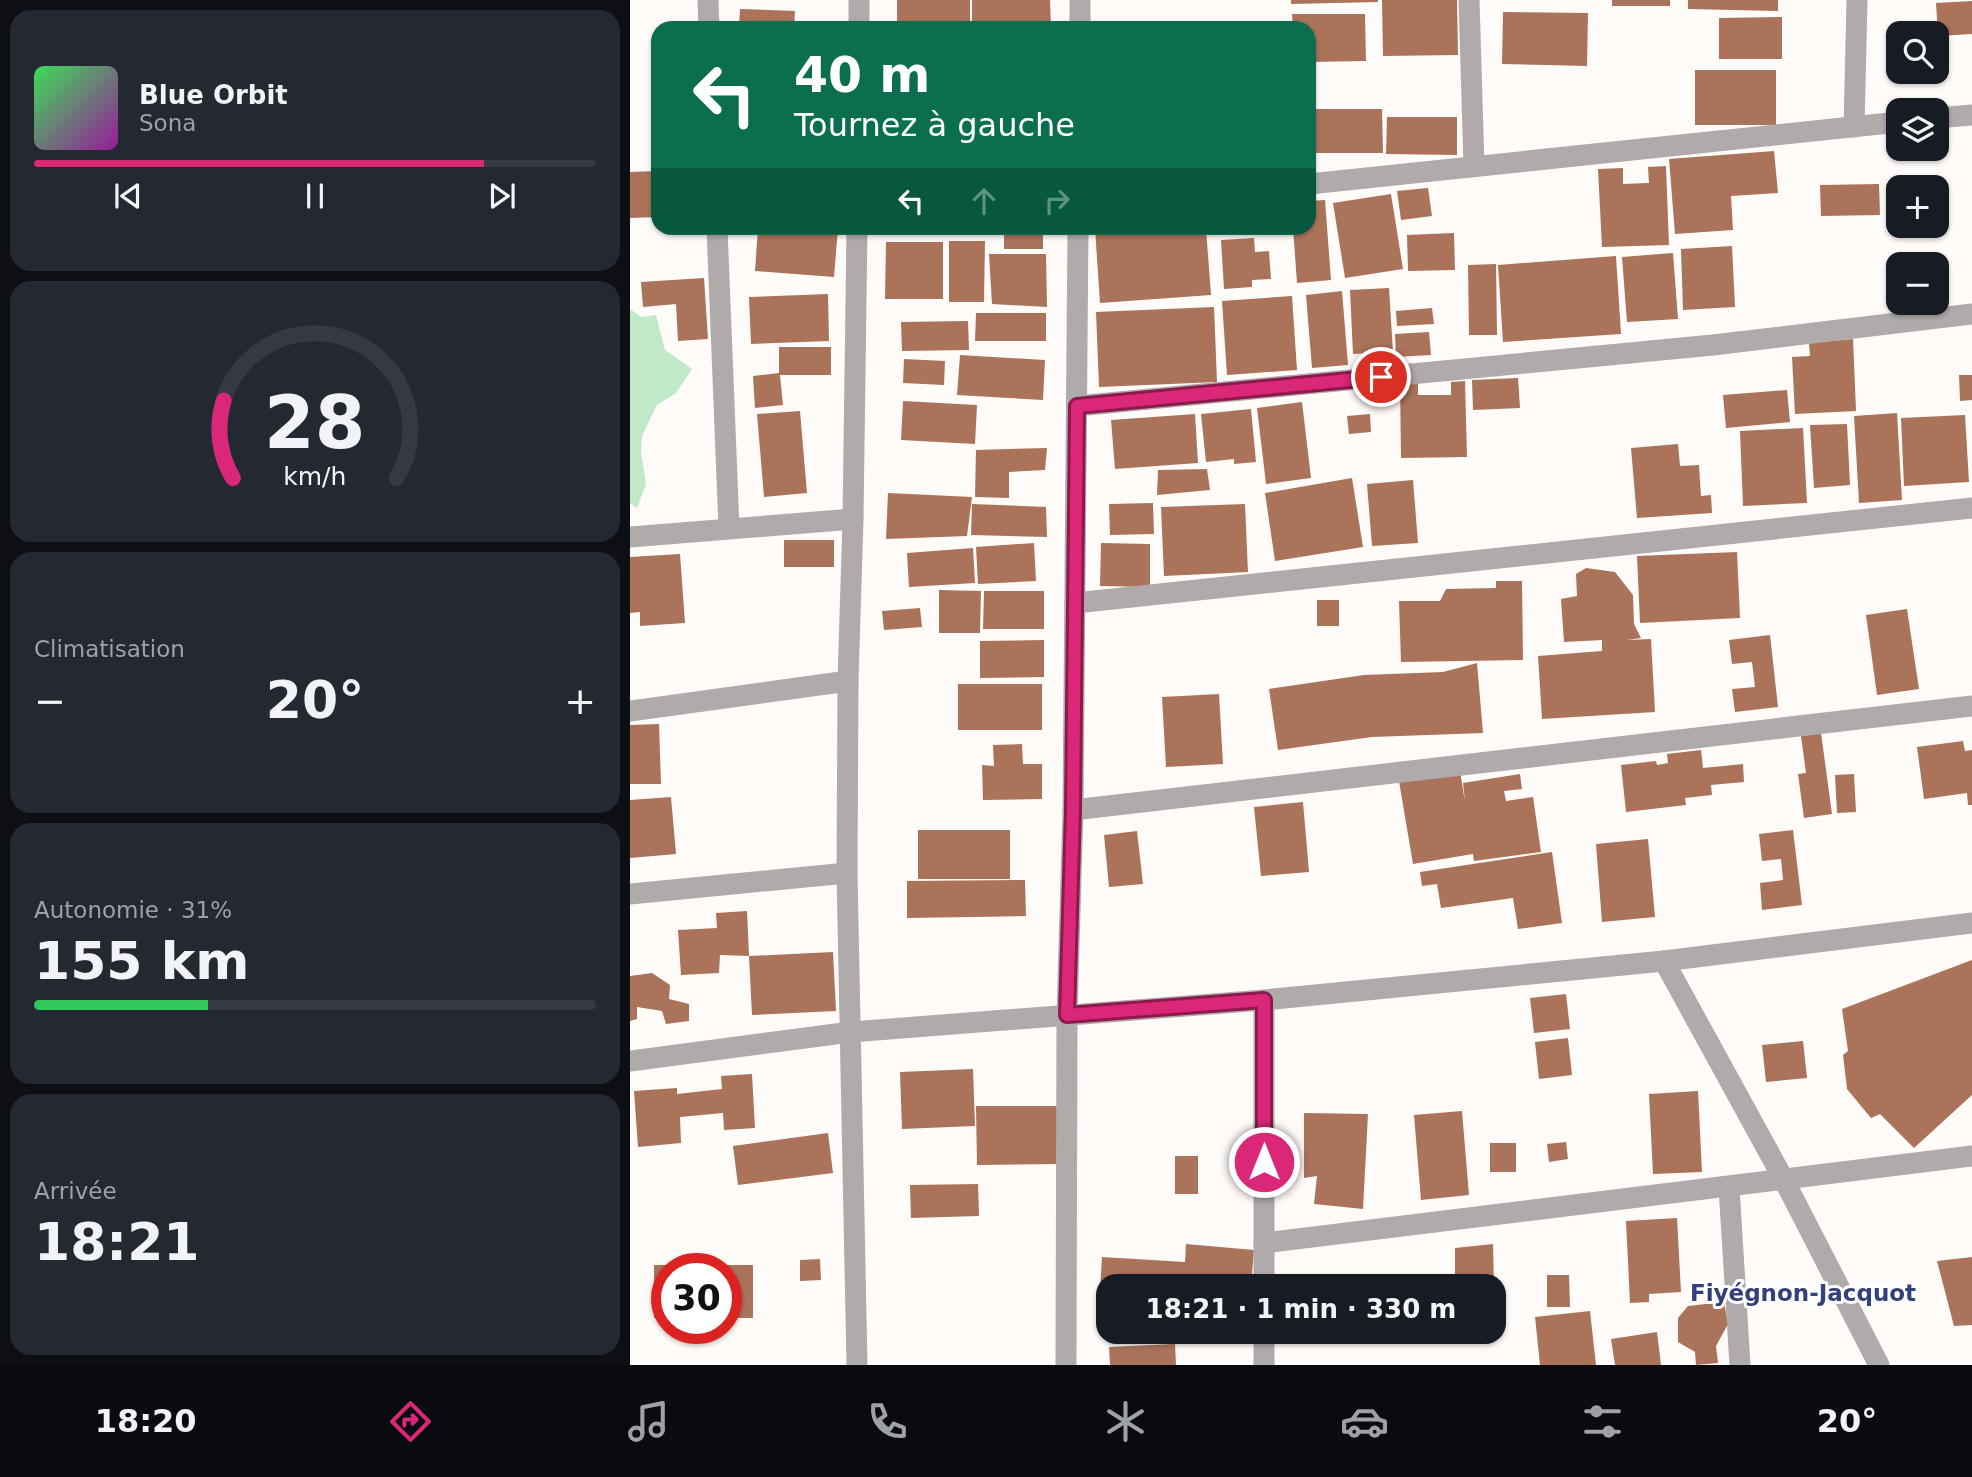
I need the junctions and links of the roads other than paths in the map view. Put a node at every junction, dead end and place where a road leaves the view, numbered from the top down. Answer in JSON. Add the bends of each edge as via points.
{"nodes":[{"id":1,"x":708,"y":0,"type":"edge"},
{"id":2,"x":859,"y":0,"type":"edge"},
{"id":3,"x":1080,"y":0,"type":"edge"},
{"id":4,"x":1469,"y":0,"type":"edge"},
{"id":5,"x":1857,"y":0,"type":"edge"},
{"id":6,"x":709,"y":21,"type":"edge"},
{"id":7,"x":859,"y":21,"type":"edge"},
{"id":8,"x":1080,"y":21,"type":"edge"},
{"id":9,"x":1972,"y":115,"type":"edge"},
{"id":10,"x":1949,"y":117,"type":"edge"},
{"id":11,"x":1886,"y":123,"type":"edge"},
{"id":12,"x":1854,"y":127,"type":"junction"},
{"id":13,"x":1474,"y":166,"type":"junction"},
{"id":14,"x":1316,"y":183,"type":"edge"},
{"id":15,"x":717,"y":235,"type":"edge"},
{"id":16,"x":857,"y":235,"type":"edge"},
{"id":17,"x":1078,"y":235,"type":"edge"},
{"id":18,"x":1972,"y":314,"type":"edge"},
{"id":19,"x":1077,"y":406,"type":"junction"},
{"id":20,"x":1972,"y":508,"type":"edge"},
{"id":21,"x":853,"y":519,"type":"junction"},
{"id":22,"x":729,"y":528,"type":"junction"},
{"id":23,"x":630,"y":537,"type":"edge"},
{"id":24,"x":1074,"y":603,"type":"junction"},
{"id":25,"x":848,"y":681,"type":"junction"},
{"id":26,"x":1972,"y":706,"type":"edge"},
{"id":27,"x":630,"y":711,"type":"edge"},
{"id":28,"x":1073,"y":810,"type":"junction"},
{"id":29,"x":847,"y":873,"type":"junction"},
{"id":30,"x":630,"y":894,"type":"edge"},
{"id":31,"x":1972,"y":923,"type":"edge"},
{"id":32,"x":1664,"y":961,"type":"junction"},
{"id":33,"x":1264,"y":1000,"type":"junction"},
{"id":34,"x":1067,"y":1015,"type":"junction"},
{"id":35,"x":851,"y":1032,"type":"junction"},
{"id":36,"x":630,"y":1061,"type":"edge"},
{"id":37,"x":1972,"y":1156,"type":"edge"},
{"id":38,"x":1784,"y":1180,"type":"junction"},
{"id":39,"x":1729,"y":1187,"type":"junction"},
{"id":40,"x":1264,"y":1242,"type":"junction"},
{"id":41,"x":1264,"y":1274,"type":"edge"},
{"id":42,"x":1264,"y":1344,"type":"edge"},
{"id":43,"x":857,"y":1365,"type":"edge"},
{"id":44,"x":1066,"y":1365,"type":"edge"},
{"id":45,"x":1264,"y":1365,"type":"edge"},
{"id":46,"x":1740,"y":1365,"type":"edge"},
{"id":47,"x":1879,"y":1365,"type":"edge"}],
"edges":[{"from":1,"to":6,"type":"street"},
{"from":2,"to":7,"type":"street"},
{"from":3,"to":8,"type":"street"},
{"from":4,"to":13,"type":"street"},
{"from":5,"to":12,"type":"street"},
{"from":9,"to":10,"type":"street"},
{"from":11,"to":12,"type":"street"},
{"from":12,"to":13,"type":"street"},
{"from":13,"to":14,"type":"street"},
{"from":15,"to":22,"type":"street"},
{"from":16,"to":21,"type":"street"},
{"from":17,"to":19,"type":"street"},
{"from":18,"to":19,"type":"street","via":[[1713,345]]},
{"from":19,"to":24,"type":"street"},
{"from":20,"to":24,"type":"street"},
{"from":21,"to":22,"type":"street"},
{"from":21,"to":25,"type":"street"},
{"from":22,"to":23,"type":"street"},
{"from":24,"to":28,"type":"street"},
{"from":25,"to":27,"type":"street"},
{"from":25,"to":29,"type":"street"},
{"from":26,"to":28,"type":"street"},
{"from":28,"to":34,"type":"street"},
{"from":29,"to":30,"type":"street"},
{"from":29,"to":35,"type":"street"},
{"from":31,"to":32,"type":"street"},
{"from":32,"to":33,"type":"street"},
{"from":32,"to":38,"type":"street"},
{"from":33,"to":34,"type":"street"},
{"from":33,"to":40,"type":"street"},
{"from":34,"to":35,"type":"street"},
{"from":34,"to":44,"type":"street"},
{"from":35,"to":36,"type":"street"},
{"from":35,"to":43,"type":"street"},
{"from":37,"to":38,"type":"street"},
{"from":38,"to":39,"type":"street"},
{"from":38,"to":47,"type":"street"},
{"from":39,"to":40,"type":"street"},
{"from":39,"to":46,"type":"street"},
{"from":40,"to":41,"type":"street"},
{"from":42,"to":45,"type":"street"}]}
